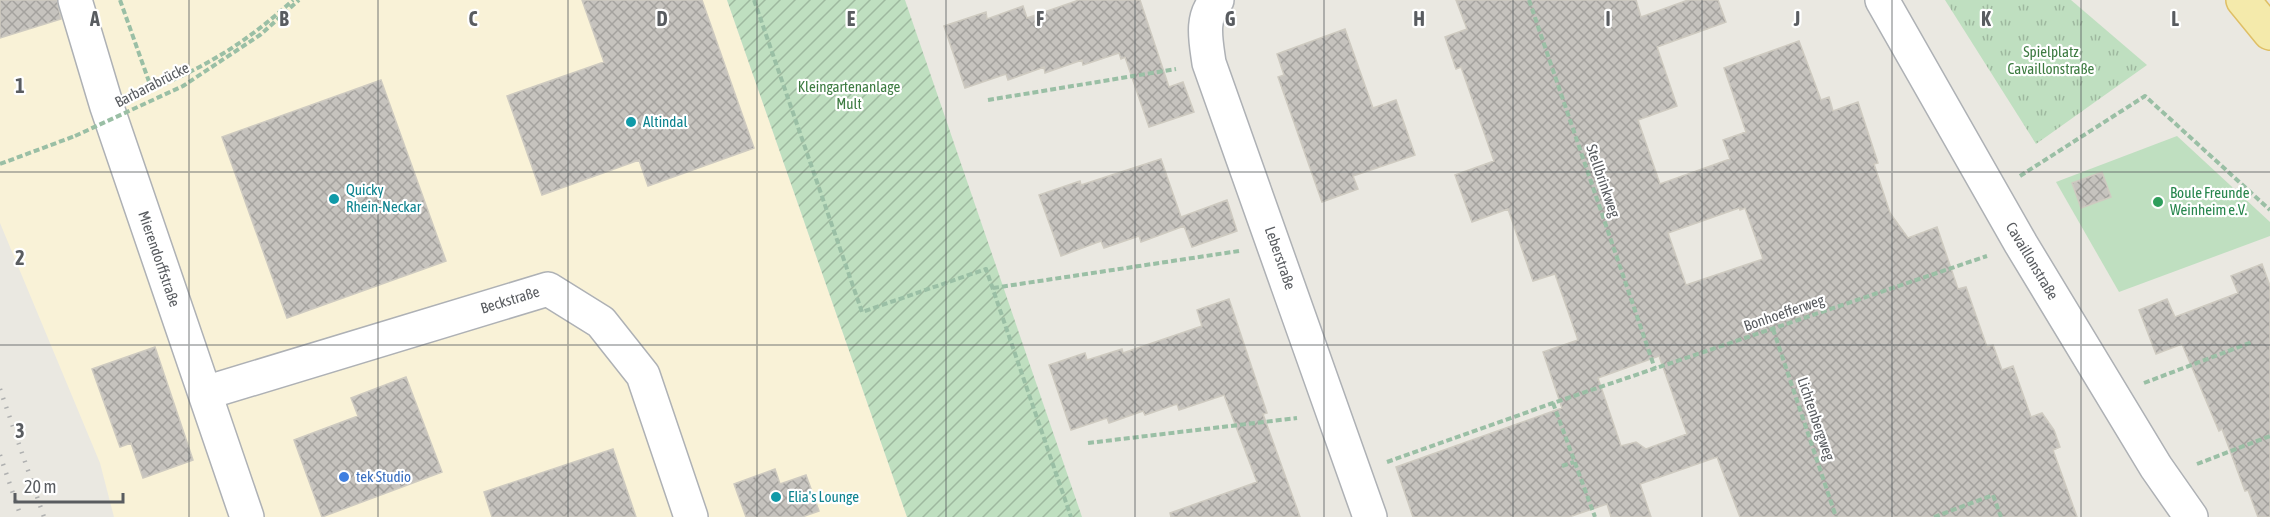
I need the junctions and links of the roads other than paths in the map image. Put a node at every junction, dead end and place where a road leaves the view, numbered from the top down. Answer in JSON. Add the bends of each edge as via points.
{"nodes":[{"id":1,"x":75,"y":0,"type":"edge"},
{"id":2,"x":1217,"y":0,"type":"edge"},
{"id":3,"x":1882,"y":0,"type":"edge"},
{"id":4,"x":2243,"y":0,"type":"edge"},
{"id":5,"x":2270,"y":33,"type":"edge"},
{"id":6,"x":205,"y":393,"type":"junction"},
{"id":7,"x":247,"y":517,"type":"edge"},
{"id":8,"x":691,"y":517,"type":"edge"},
{"id":9,"x":1370,"y":517,"type":"edge"},
{"id":10,"x":2191,"y":517,"type":"edge"}],
"edges":[{"from":1,"to":6,"type":"street","name":"Mierendorffstraße","via":[[107,107]]},
{"from":2,"to":9,"type":"street","name":"Leberstraße","via":[[1210,8],[1204,30],[1209,63]]},
{"from":3,"to":10,"type":"street","name":"Cavaillonstraße","via":[[2021,244],[2163,478]]},
{"from":4,"to":5,"type":"main road"},
{"from":6,"to":7,"type":"street","name":"Mierendorffstraße"},
{"from":6,"to":8,"type":"street","name":"Beckstraße","via":[[548,289],[601,322],[643,375]]}]}
